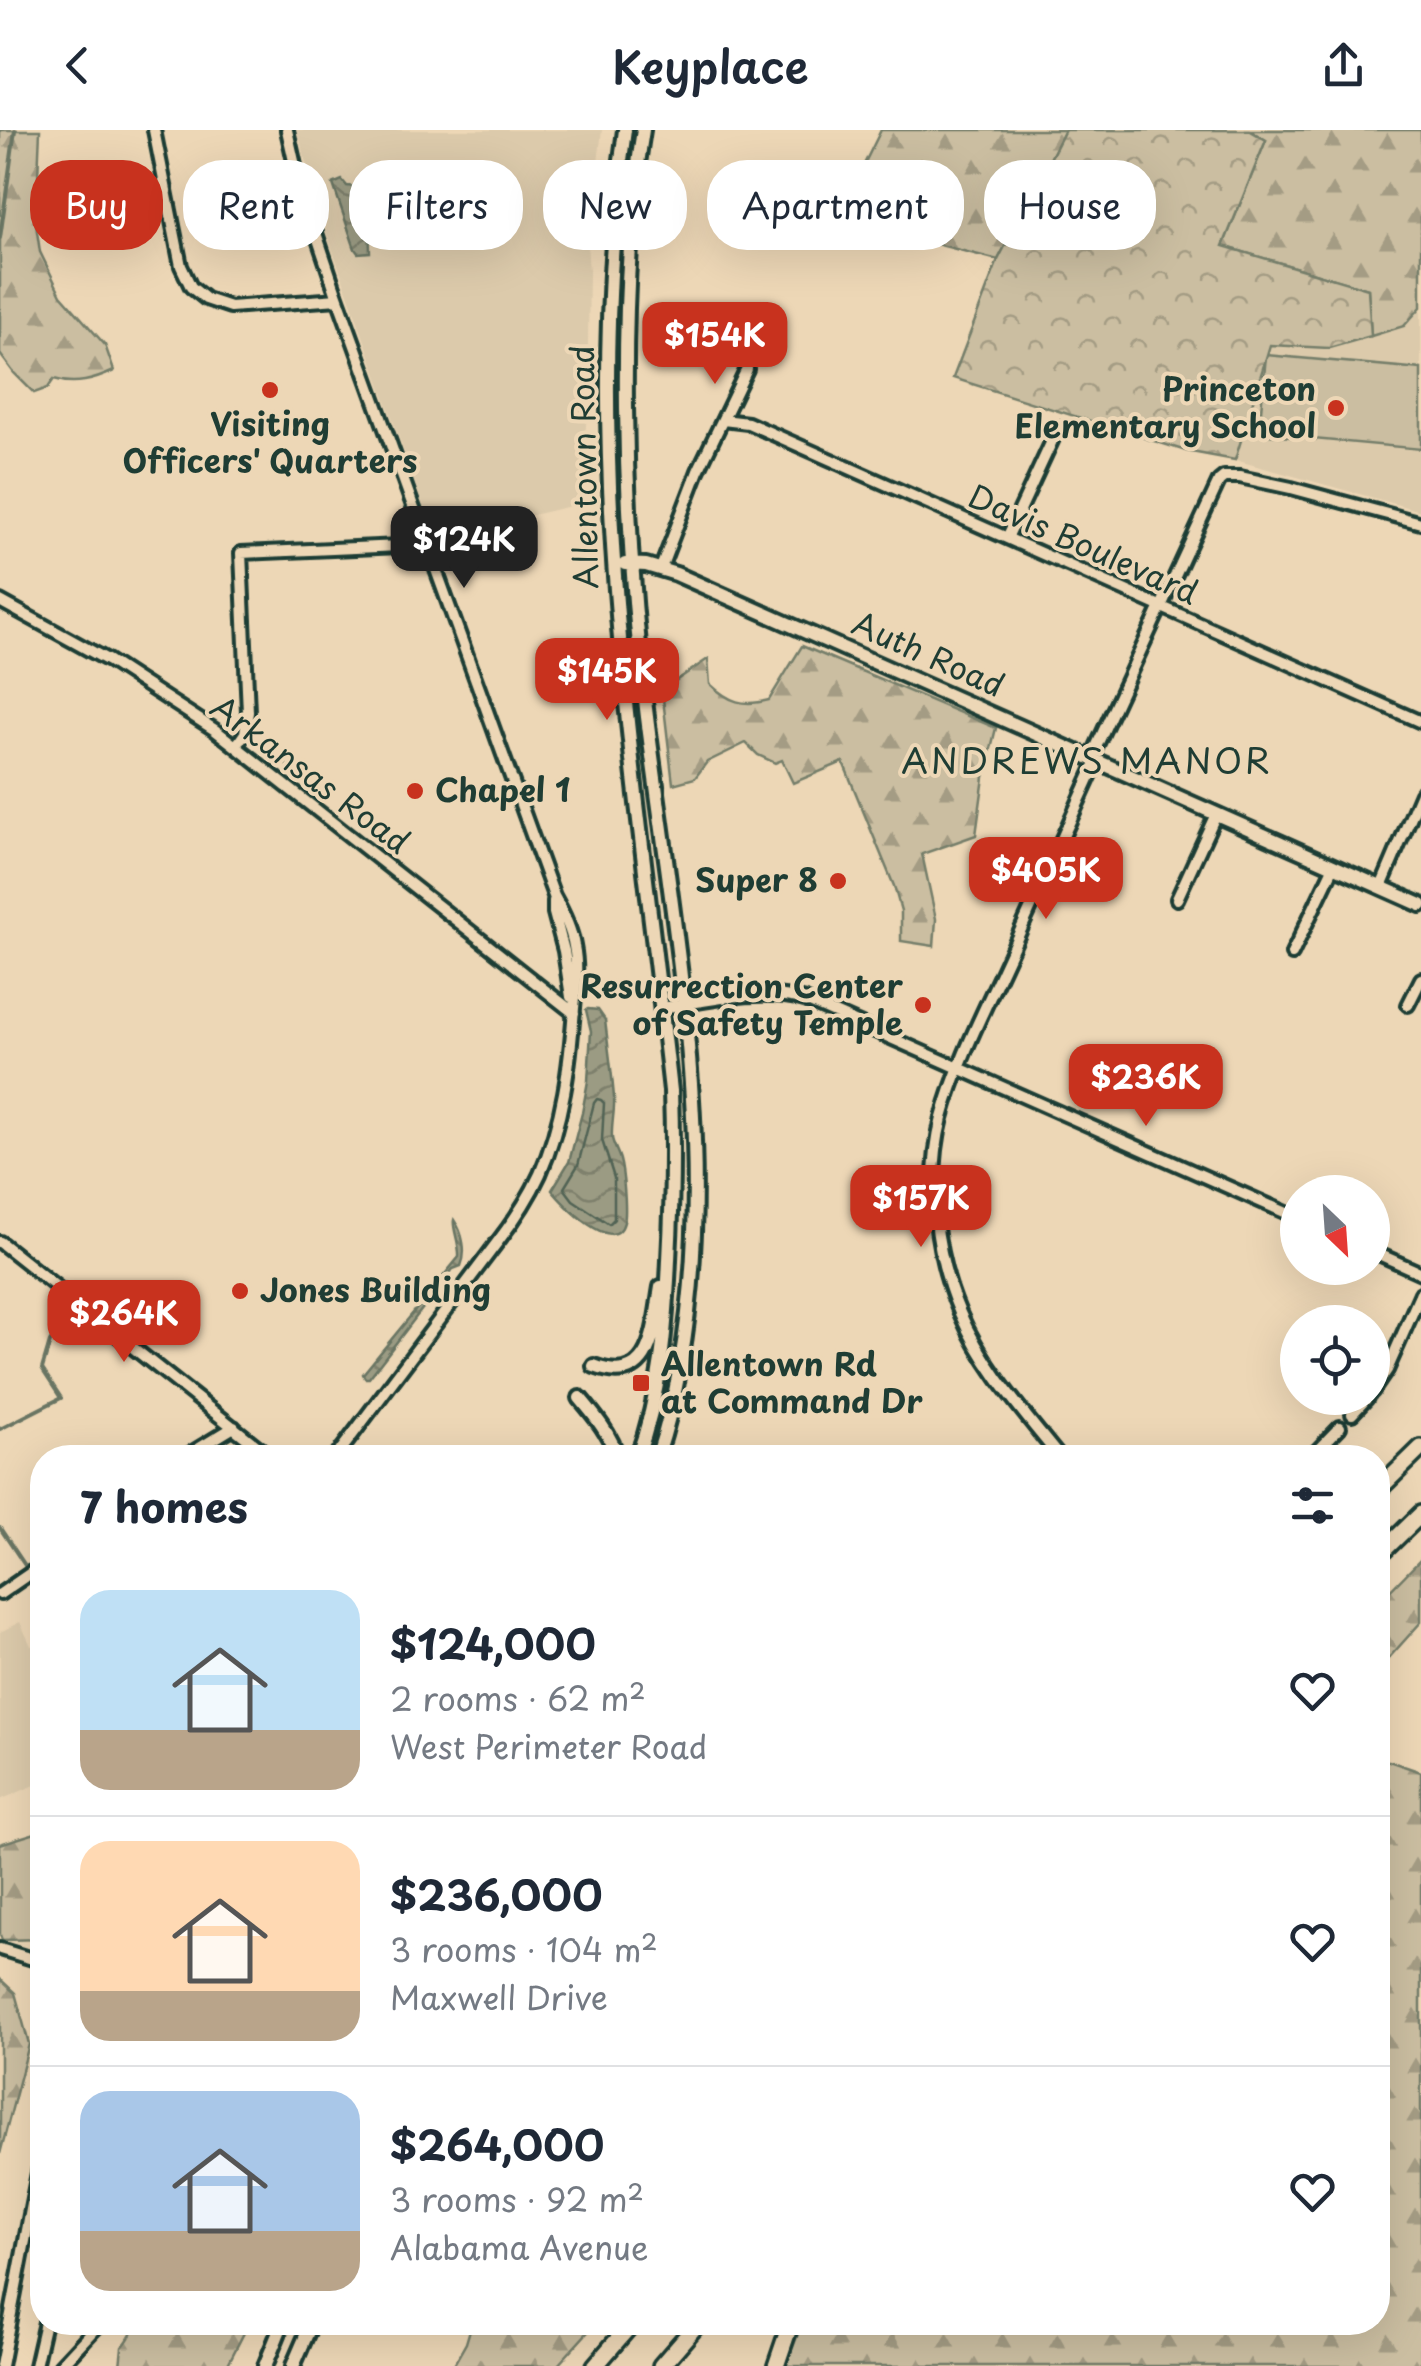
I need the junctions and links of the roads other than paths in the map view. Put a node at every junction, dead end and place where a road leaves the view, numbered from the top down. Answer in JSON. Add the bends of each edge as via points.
{"nodes":[{"id":1,"x":154,"y":130,"type":"edge"},
{"id":2,"x":287,"y":130,"type":"edge"},
{"id":3,"x":625,"y":130,"type":"edge"},
{"id":4,"x":643,"y":130,"type":"edge"},
{"id":5,"x":338,"y":299,"type":"junction"},
{"id":6,"x":746,"y":369,"type":"dead end"},
{"id":7,"x":723,"y":420,"type":"junction"},
{"id":8,"x":1058,"y":428,"type":"dead end"},
{"id":9,"x":1421,"y":523,"type":"edge"},
{"id":10,"x":423,"y":536,"type":"junction"},
{"id":11,"x":1007,"y":538,"type":"junction"},
{"id":12,"x":613,"y":564,"type":"junction"},
{"id":13,"x":631,"y":564,"type":"junction"},
{"id":14,"x":660,"y":568,"type":"junction"},
{"id":15,"x":0,"y":601,"type":"edge"},
{"id":16,"x":1161,"y":606,"type":"junction"},
{"id":17,"x":1421,"y":722,"type":"edge"},
{"id":18,"x":236,"y":746,"type":"junction"},
{"id":19,"x":1094,"y":759,"type":"junction"},
{"id":20,"x":1421,"y":793,"type":"edge"},
{"id":21,"x":1216,"y":814,"type":"junction"},
{"id":22,"x":1334,"y":866,"type":"junction"},
{"id":23,"x":1381,"y":887,"type":"junction"},
{"id":24,"x":1178,"y":899,"type":"dead end"},
{"id":25,"x":1421,"y":905,"type":"edge"},
{"id":26,"x":1292,"y":954,"type":"dead end"},
{"id":27,"x":1421,"y":980,"type":"edge"},
{"id":28,"x":683,"y":1004,"type":"junction"},
{"id":29,"x":1408,"y":1005,"type":"dead end"},
{"id":30,"x":662,"y":1008,"type":"junction"},
{"id":31,"x":574,"y":1012,"type":"junction"},
{"id":32,"x":959,"y":1068,"type":"junction"},
{"id":33,"x":1280,"y":1210,"type":"edge"},
{"id":34,"x":670,"y":1236,"type":"junction"},
{"id":35,"x":0,"y":1242,"type":"edge"},
{"id":36,"x":1390,"y":1259,"type":"edge"},
{"id":37,"x":1421,"y":1273,"type":"edge"},
{"id":38,"x":1421,"y":1292,"type":"edge"},
{"id":39,"x":1390,"y":1363,"type":"edge"},
{"id":40,"x":594,"y":1366,"type":"dead end"},
{"id":41,"x":580,"y":1398,"type":"dead end"},
{"id":42,"x":234,"y":1427,"type":"junction"},
{"id":43,"x":1340,"y":1427,"type":"dead end"},
{"id":44,"x":349,"y":1439,"type":"junction"},
{"id":45,"x":204,"y":1445,"type":"edge"},
{"id":46,"x":256,"y":1445,"type":"edge"},
{"id":47,"x":345,"y":1445,"type":"edge"},
{"id":48,"x":349,"y":1445,"type":"edge"},
{"id":49,"x":612,"y":1445,"type":"edge"},
{"id":50,"x":641,"y":1445,"type":"edge"},
{"id":51,"x":662,"y":1445,"type":"edge"},
{"id":52,"x":1049,"y":1445,"type":"edge"},
{"id":53,"x":1323,"y":1445,"type":"edge"},
{"id":54,"x":1421,"y":1448,"type":"edge"},
{"id":55,"x":1390,"y":1478,"type":"edge"},
{"id":56,"x":1421,"y":1514,"type":"edge"},
{"id":57,"x":1390,"y":1544,"type":"edge"},
{"id":58,"x":30,"y":1573,"type":"edge"},
{"id":59,"x":0,"y":1594,"type":"edge"},
{"id":60,"x":0,"y":1949,"type":"edge"},
{"id":61,"x":30,"y":1958,"type":"edge"},
{"id":62,"x":30,"y":2213,"type":"edge"},
{"id":63,"x":42,"y":2335,"type":"edge"},
{"id":64,"x":89,"y":2335,"type":"edge"},
{"id":65,"x":277,"y":2335,"type":"edge"},
{"id":66,"x":306,"y":2335,"type":"edge"},
{"id":67,"x":622,"y":2335,"type":"edge"},
{"id":68,"x":688,"y":2335,"type":"edge"},
{"id":69,"x":787,"y":2335,"type":"edge"},
{"id":70,"x":0,"y":2366,"type":"edge"},
{"id":71,"x":35,"y":2366,"type":"edge"},
{"id":72,"x":60,"y":2366,"type":"edge"},
{"id":73,"x":264,"y":2366,"type":"edge"},
{"id":74,"x":293,"y":2366,"type":"edge"},
{"id":75,"x":595,"y":2366,"type":"edge"},
{"id":76,"x":661,"y":2366,"type":"edge"},
{"id":77,"x":776,"y":2366,"type":"edge"}],
"edges":[{"from":1,"to":5,"type":"street","via":[[181,266],[199,295],[230,307]]},
{"from":2,"to":5,"type":"street"},
{"from":3,"to":12,"type":"main road","name":"Allentown Road","via":[[610,304]]},
{"from":4,"to":13,"type":"main road","name":"Allentown Road","via":[[627,285]]},
{"from":5,"to":10,"type":"street"},
{"from":6,"to":7,"type":"street"},
{"from":7,"to":11,"type":"street","name":"Davis Boulevard","via":[[748,424]]},
{"from":7,"to":14,"type":"street"},
{"from":8,"to":11,"type":"street"},
{"from":9,"to":16,"type":"street","via":[[1224,477]]},
{"from":10,"to":18,"type":"street","via":[[400,546],[241,554],[248,712]]},
{"from":10,"to":31,"type":"street","via":[[554,896]]},
{"from":11,"to":16,"type":"street","name":"Davis Boulevard"},
{"from":12,"to":13,"type":"main road","name":"Auth Road"},
{"from":12,"to":30,"type":"main road","name":"Allentown Road"},
{"from":13,"to":14,"type":"main road","name":"Auth Road"},
{"from":13,"to":28,"type":"main road","name":"Allentown Road"},
{"from":14,"to":19,"type":"main road","name":"Auth Road"},
{"from":15,"to":18,"type":"street","name":"Arkansas Road","via":[[109,661]]},
{"from":16,"to":17,"type":"street","name":"Davis Boulevard"},
{"from":16,"to":19,"type":"street"},
{"from":18,"to":31,"type":"street","name":"Arkansas Road"},
{"from":19,"to":21,"type":"main road","name":"Auth Road"},
{"from":19,"to":32,"type":"street"},
{"from":20,"to":23,"type":"street"},
{"from":21,"to":22,"type":"main road","name":"Auth Road"},
{"from":21,"to":24,"type":"street"},
{"from":22,"to":23,"type":"main road","name":"Auth Road"},
{"from":22,"to":26,"type":"street"},
{"from":23,"to":25,"type":"main road","name":"Auth Road"},
{"from":27,"to":29,"type":"street"},
{"from":28,"to":30,"type":"street"},
{"from":28,"to":32,"type":"street","via":[[795,997]]},
{"from":28,"to":51,"type":"main road","name":"Allentown Road","via":[[694,1144],[693,1239],[681,1358]]},
{"from":30,"to":34,"type":"main road","name":"Allentown Road","via":[[672,1119]]},
{"from":31,"to":44,"type":"street","via":[[558,1121],[519,1213]]},
{"from":32,"to":33,"type":"street"},
{"from":32,"to":52,"type":"street","via":[[936,1161],[946,1272],[985,1358]]},
{"from":34,"to":40,"type":"main road","via":[[647,1354],[630,1368]]},
{"from":34,"to":50,"type":"main road","name":"Allentown Road","via":[[666,1322]]},
{"from":35,"to":42,"type":"street"},
{"from":36,"to":37,"type":"street"},
{"from":38,"to":39,"type":"street"},
{"from":41,"to":49,"type":"main road"},
{"from":42,"to":45,"type":"street"},
{"from":42,"to":46,"type":"street"},
{"from":43,"to":53,"type":"street"},
{"from":44,"to":47,"type":"street"},
{"from":44,"to":48,"type":"street"},
{"from":54,"to":55,"type":"highway"},
{"from":56,"to":57,"type":"highway"},
{"from":58,"to":59,"type":"street"},
{"from":60,"to":61,"type":"street"},
{"from":62,"to":70,"type":"street"},
{"from":63,"to":71,"type":"street"},
{"from":64,"to":72,"type":"street"},
{"from":65,"to":73,"type":"main road"},
{"from":66,"to":74,"type":"main road"},
{"from":67,"to":75,"type":"highway"},
{"from":68,"to":76,"type":"highway"},
{"from":69,"to":77,"type":"highway"}]}
